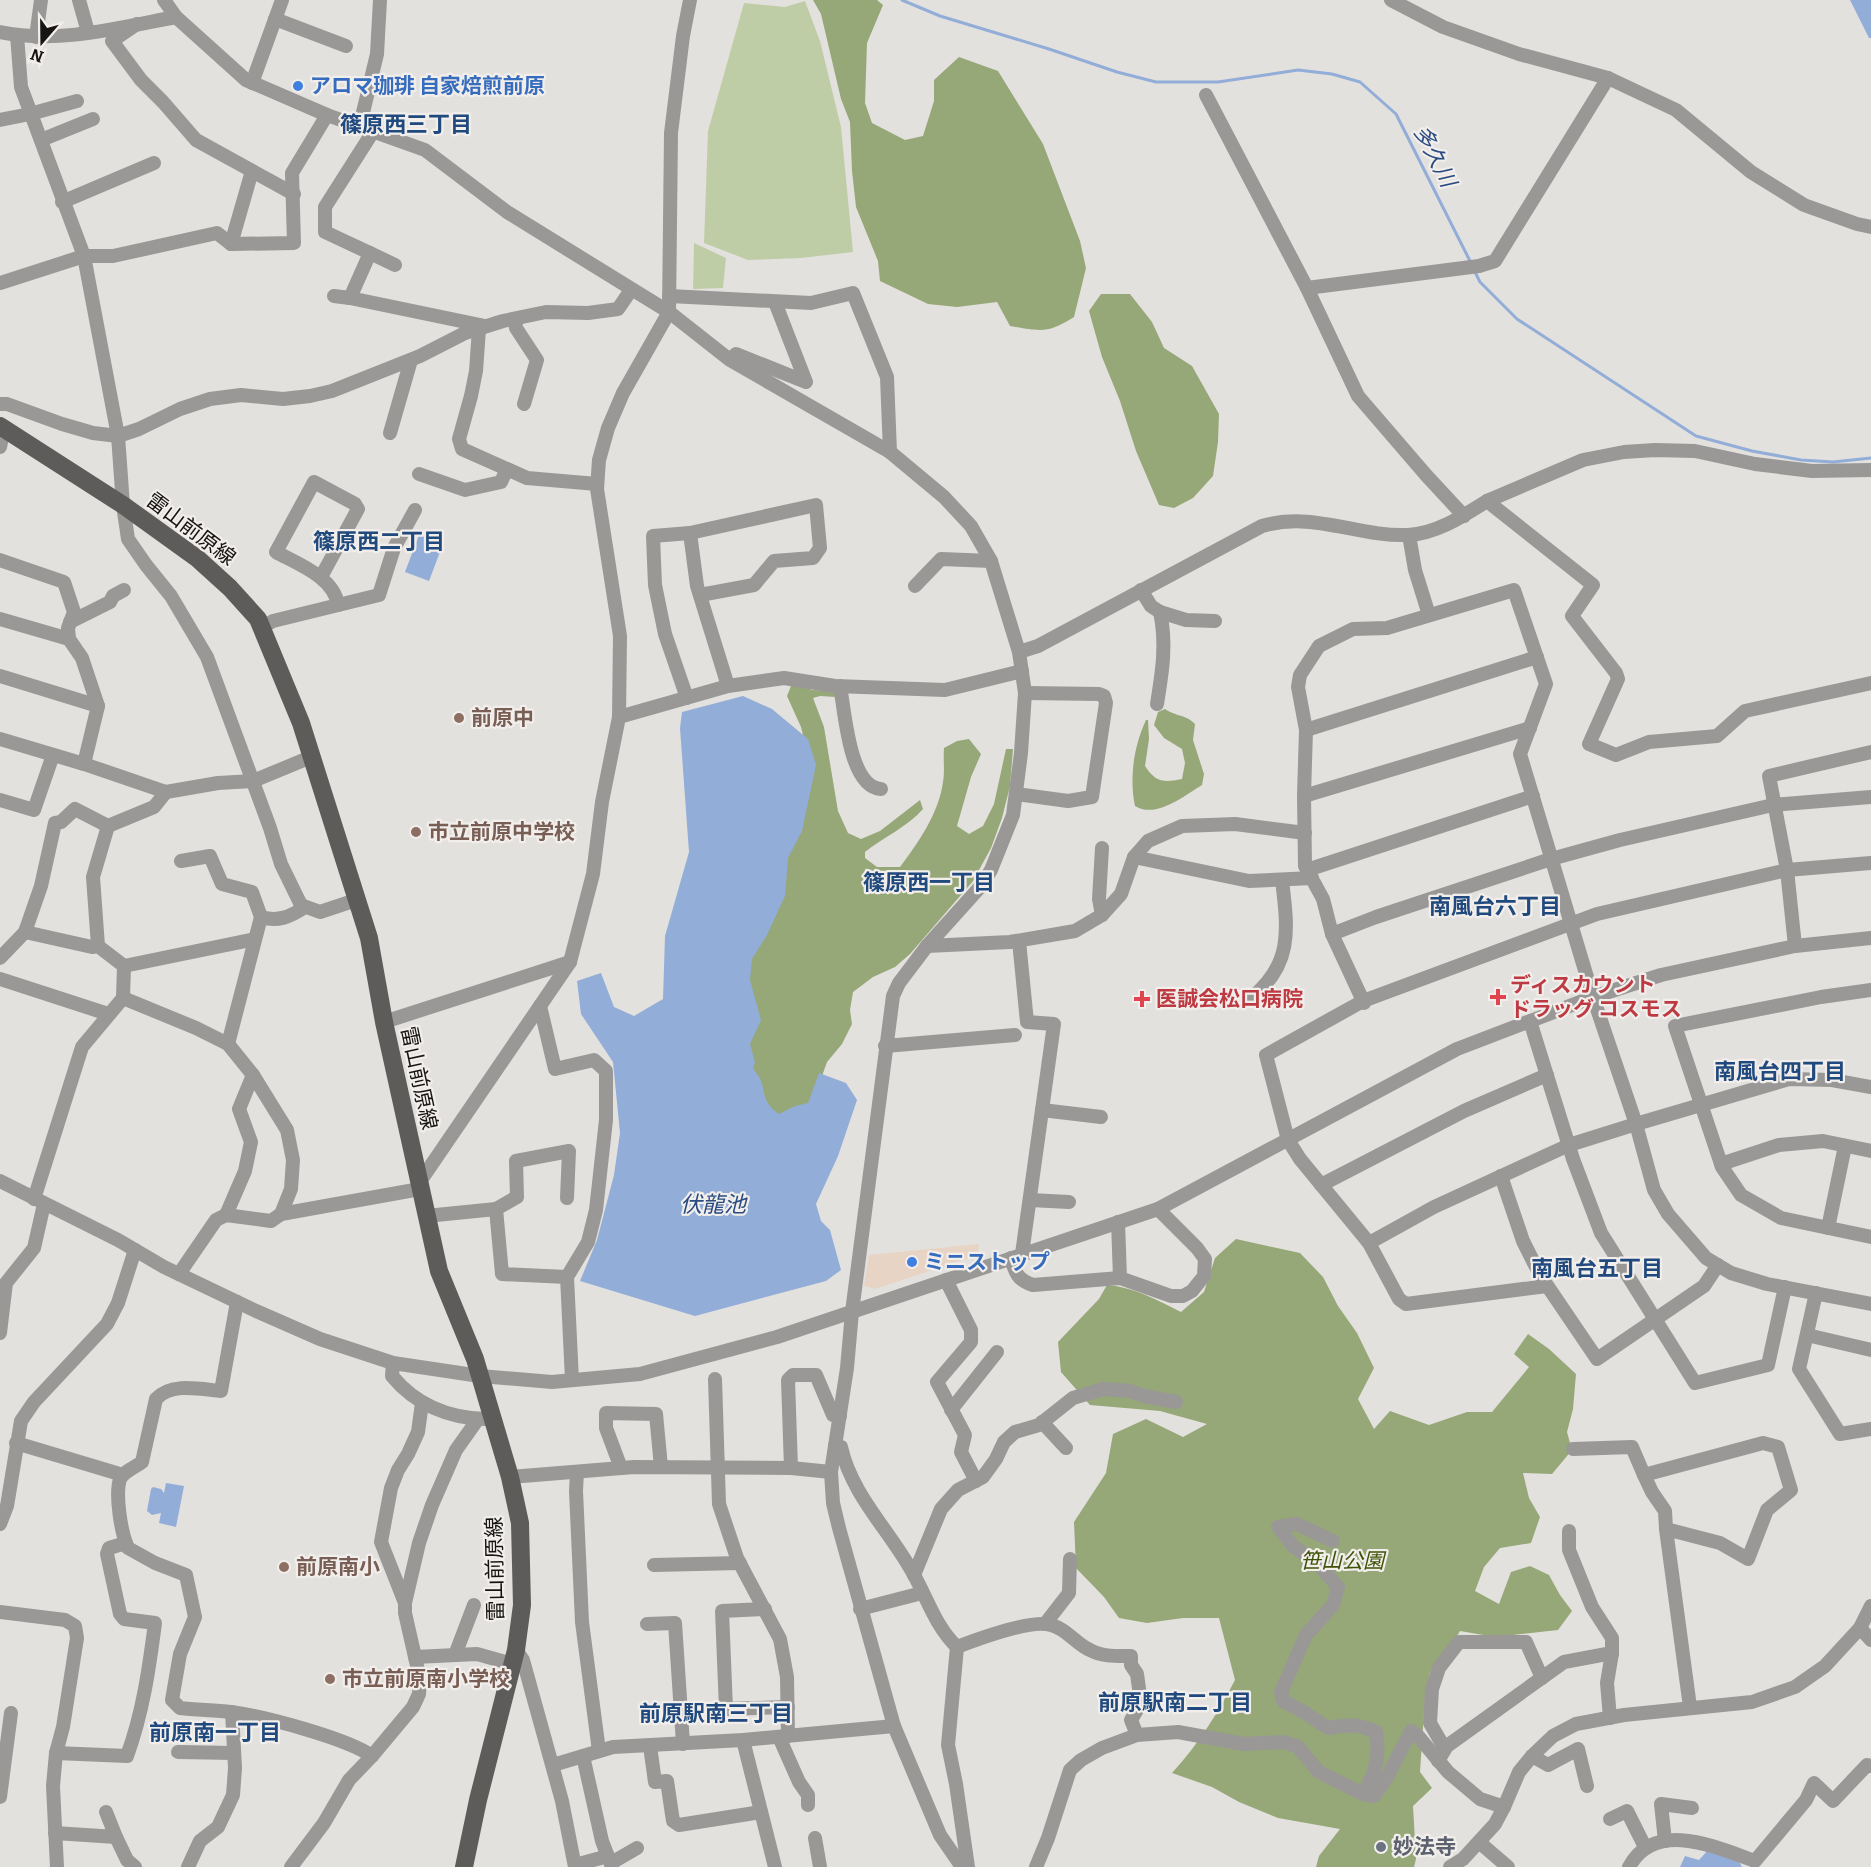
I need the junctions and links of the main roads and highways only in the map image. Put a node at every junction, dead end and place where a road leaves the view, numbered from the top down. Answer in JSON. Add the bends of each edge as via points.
{"nodes":[{"id":1,"x":2,"y":434,"type":"edge"},
{"id":2,"x":464,"y":1867,"type":"edge"}],
"edges":[{"from":1,"to":2,"type":"main road","name":"雷山前原線","via":[[123,505],[198,559],[230,588],[258,619],[301,723],[369,938],[439,1271],[475,1359],[485,1420],[510,1477],[520,1523],[522,1605],[514,1657]]}]}
